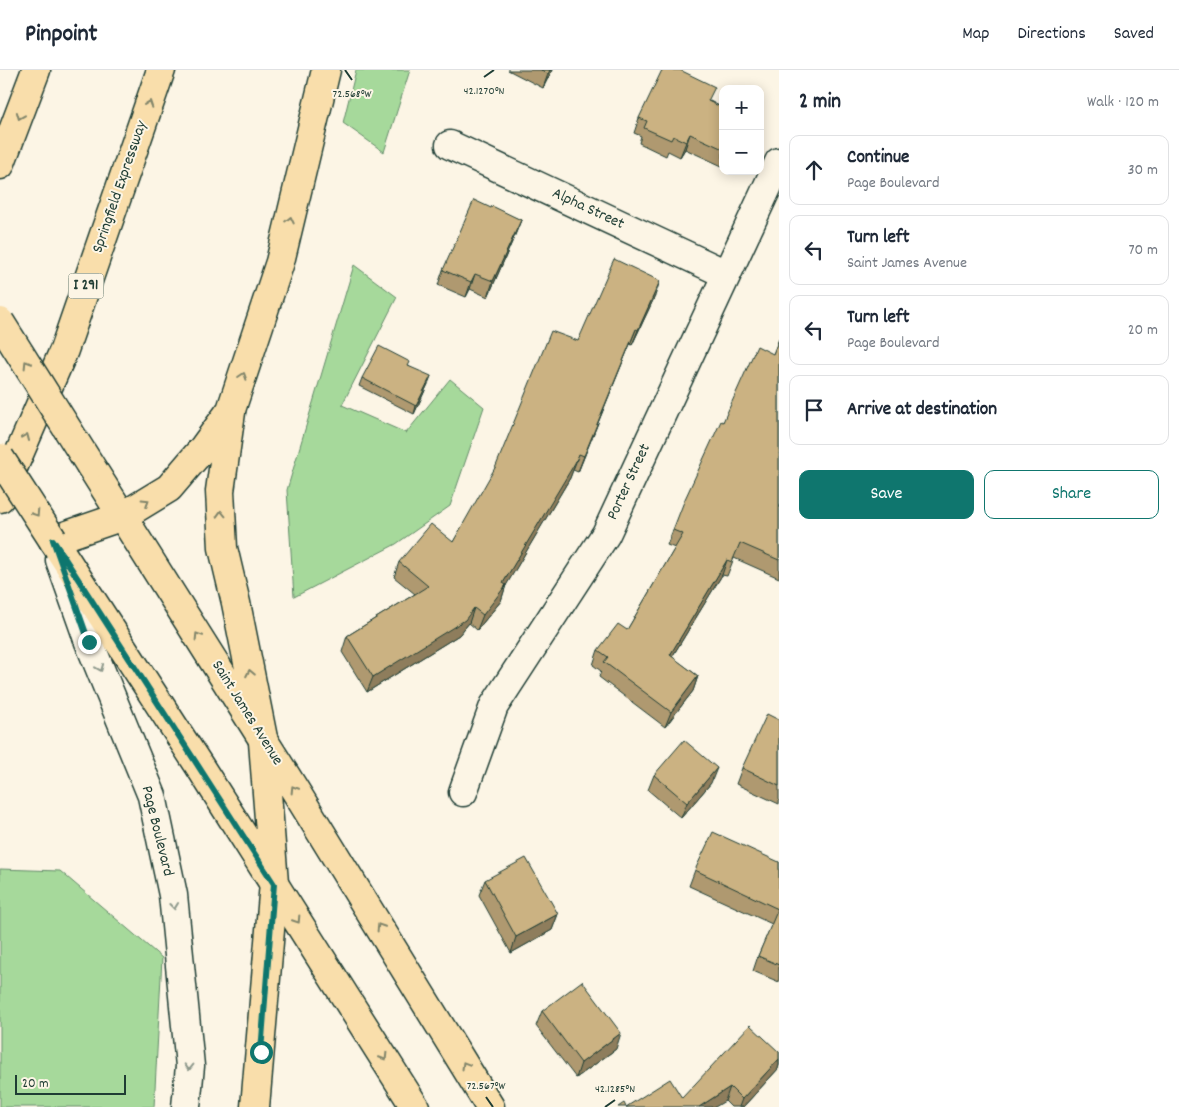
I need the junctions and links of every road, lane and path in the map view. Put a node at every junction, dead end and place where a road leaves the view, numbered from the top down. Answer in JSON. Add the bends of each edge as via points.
{"nodes":[{"id":1,"x":36,"y":70,"type":"edge"},
{"id":2,"x":161,"y":70,"type":"edge"},
{"id":3,"x":326,"y":70,"type":"edge"},
{"id":4,"x":450,"y":145,"type":"dead end"},
{"id":5,"x":779,"y":162,"type":"edge"},
{"id":6,"x":0,"y":164,"type":"edge"},
{"id":7,"x":726,"y":274,"type":"junction"},
{"id":8,"x":0,"y":322,"type":"edge"},
{"id":9,"x":231,"y":410,"type":"junction"},
{"id":10,"x":0,"y":458,"type":"edge"},
{"id":11,"x":0,"y":498,"type":"edge"},
{"id":12,"x":123,"y":516,"type":"junction"},
{"id":13,"x":53,"y":540,"type":"junction"},
{"id":14,"x":263,"y":738,"type":"junction"},
{"id":15,"x":463,"y":792,"type":"dead end"},
{"id":16,"x":274,"y":884,"type":"junction"},
{"id":17,"x":186,"y":1107,"type":"edge"},
{"id":18,"x":255,"y":1107,"type":"edge"},
{"id":19,"x":415,"y":1107,"type":"edge"},
{"id":20,"x":490,"y":1107,"type":"edge"}],
"edges":[{"from":1,"to":6,"type":"main road","one_way":true},
{"from":11,"to":2,"type":"main road","name":"Springfield Expressway","number":"I 291","one_way":true,"via":[[64,350]]},
{"from":9,"to":3,"type":"main road","one_way":true,"via":[[280,262]]},
{"from":4,"to":7,"type":"street","name":"Alpha Street"},
{"from":5,"to":7,"type":"street","name":"Porter Street"},
{"from":7,"to":15,"type":"street","name":"Porter Street","via":[[606,534],[494,706]]},
{"from":12,"to":8,"type":"main road","name":"Saint James Avenue","one_way":true,"bridge":true},
{"from":12,"to":9,"type":"main road","one_way":true,"via":[[169,488]]},
{"from":14,"to":9,"type":"main road","one_way":true,"via":[[223,548],[220,491]]},
{"from":10,"to":13,"type":"main road","one_way":true,"bridge":true},
{"from":12,"to":13,"type":"main road"},
{"from":14,"to":12,"type":"main road","name":"Saint James Avenue","one_way":true},
{"from":13,"to":16,"type":"main road"},
{"from":13,"to":17,"type":"street","name":"Page Boulevard","one_way":true,"via":[[89,642],[152,796],[173,895],[190,1066]]},
{"from":14,"to":16,"type":"main road"},
{"from":20,"to":14,"type":"main road","name":"Saint James Avenue","one_way":true},
{"from":16,"to":18,"type":"main road"},
{"from":16,"to":19,"type":"main road","one_way":true}]}
